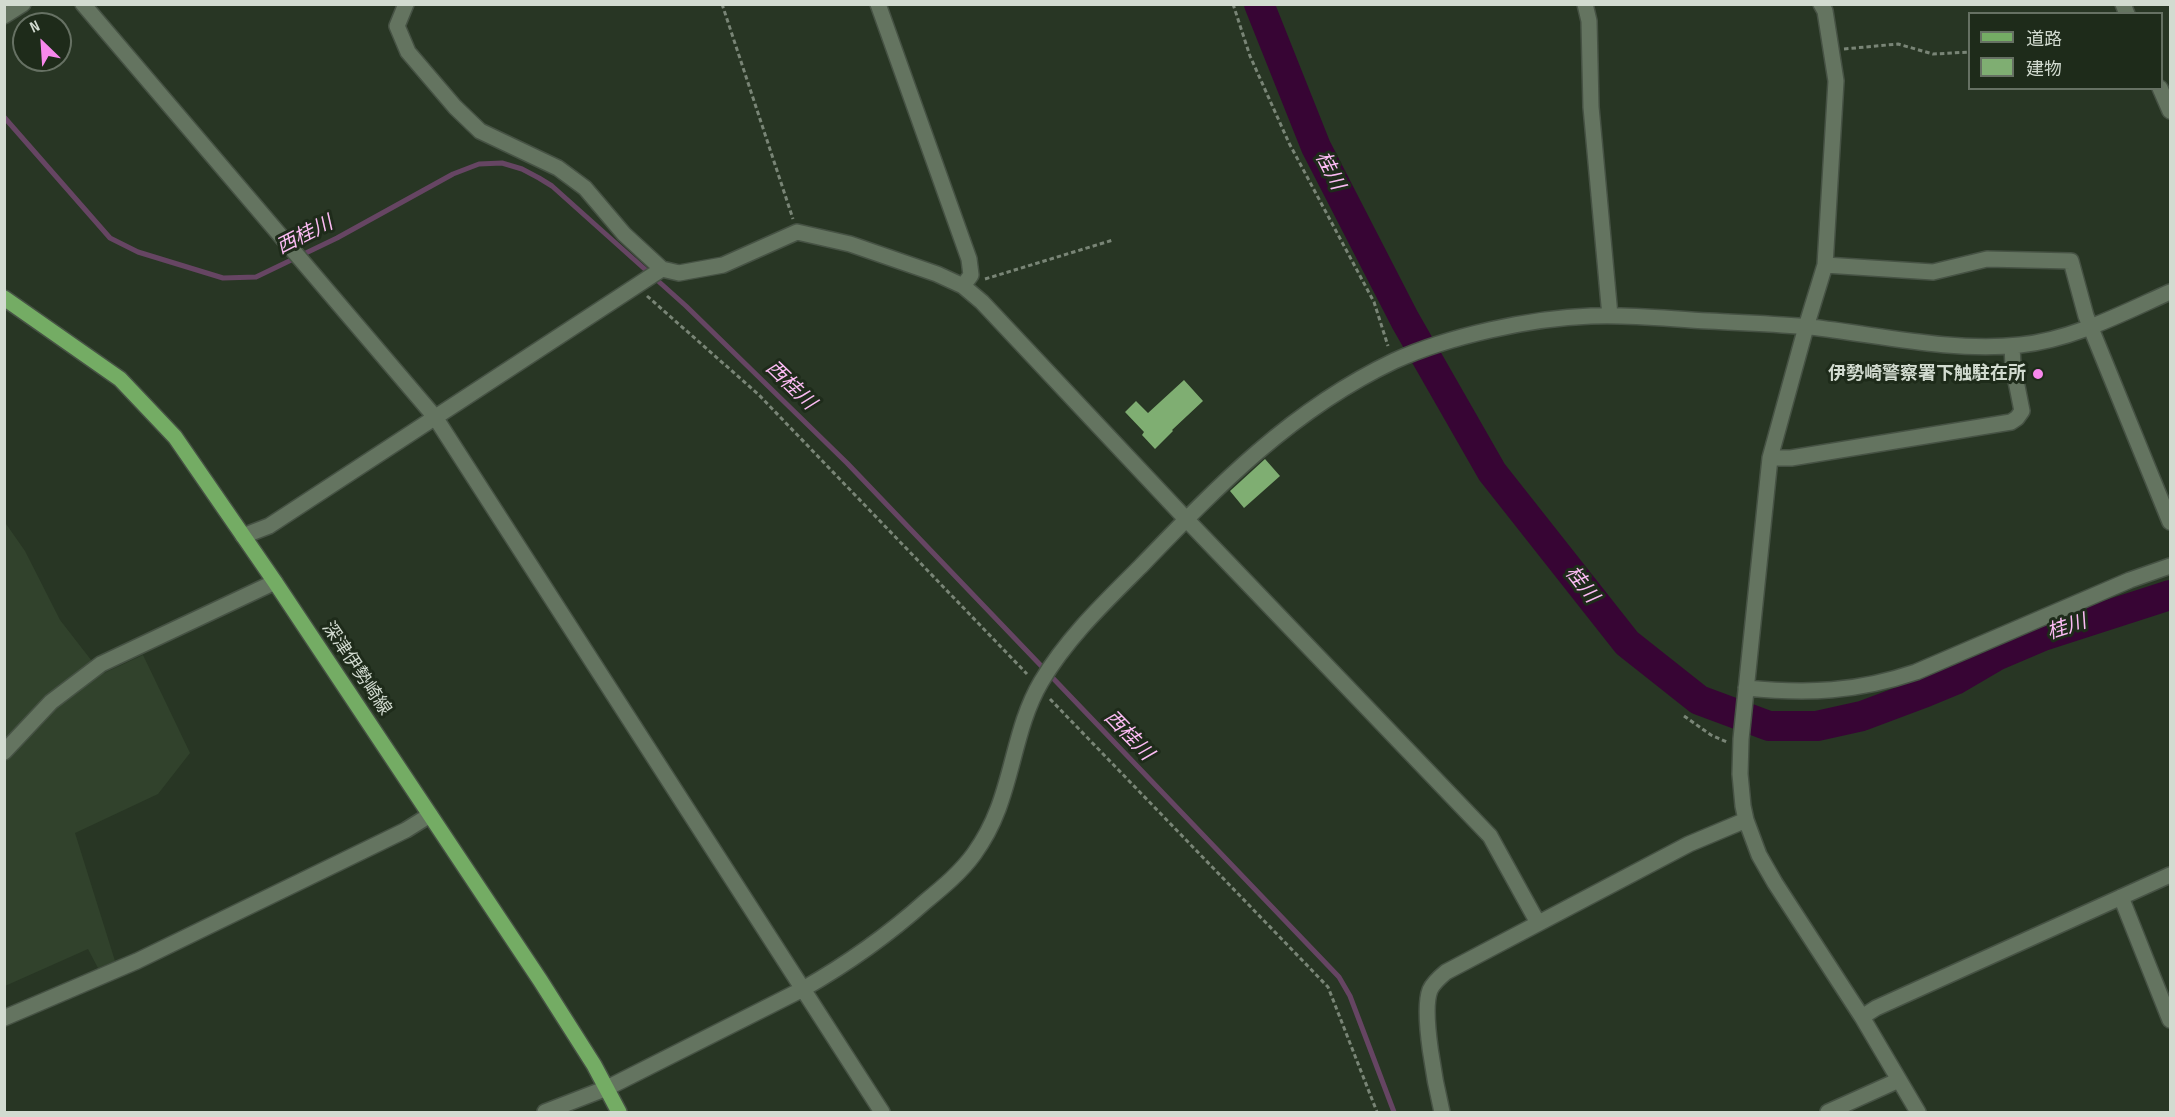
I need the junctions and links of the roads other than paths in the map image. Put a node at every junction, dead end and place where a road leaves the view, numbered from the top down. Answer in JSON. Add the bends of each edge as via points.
{"nodes":[{"id":1,"x":23,"y":4,"type":"edge"},
{"id":2,"x":83,"y":4,"type":"edge"},
{"id":3,"x":406,"y":4,"type":"edge"},
{"id":4,"x":878,"y":4,"type":"edge"},
{"id":5,"x":1585,"y":4,"type":"edge"},
{"id":6,"x":1821,"y":4,"type":"edge"},
{"id":7,"x":4,"y":16,"type":"edge"},
{"id":8,"x":2161,"y":90,"type":"edge"},
{"id":9,"x":2170,"y":111,"type":"edge"},
{"id":10,"x":1825,"y":266,"type":"junction"},
{"id":11,"x":650,"y":277,"type":"junction"},
{"id":12,"x":963,"y":286,"type":"junction"},
{"id":13,"x":2170,"y":292,"type":"edge"},
{"id":14,"x":4,"y":298,"type":"edge"},
{"id":15,"x":1610,"y":316,"type":"junction"},
{"id":16,"x":2091,"y":326,"type":"junction"},
{"id":17,"x":1806,"y":327,"type":"junction"},
{"id":18,"x":2012,"y":346,"type":"junction"},
{"id":19,"x":435,"y":417,"type":"junction"},
{"id":20,"x":1770,"y":458,"type":"junction"},
{"id":21,"x":1186,"y":519,"type":"junction"},
{"id":22,"x":2170,"y":522,"type":"edge"},
{"id":23,"x":243,"y":536,"type":"junction"},
{"id":24,"x":2170,"y":566,"type":"edge"},
{"id":25,"x":275,"y":582,"type":"junction"},
{"id":26,"x":1746,"y":691,"type":"junction"},
{"id":27,"x":4,"y":752,"type":"edge"},
{"id":28,"x":430,"y":815,"type":"junction"},
{"id":29,"x":1746,"y":820,"type":"junction"},
{"id":30,"x":2170,"y":875,"type":"edge"},
{"id":31,"x":2121,"y":897,"type":"junction"},
{"id":32,"x":1538,"y":923,"type":"junction"},
{"id":33,"x":803,"y":989,"type":"junction"},
{"id":34,"x":1862,"y":1017,"type":"junction"},
{"id":35,"x":4,"y":1018,"type":"edge"},
{"id":36,"x":2170,"y":1020,"type":"edge"},
{"id":37,"x":1899,"y":1080,"type":"junction"},
{"id":38,"x":608,"y":1088,"type":"junction"},
{"id":39,"x":545,"y":1113,"type":"edge"},
{"id":40,"x":619,"y":1113,"type":"edge"},
{"id":41,"x":882,"y":1113,"type":"edge"},
{"id":42,"x":1442,"y":1113,"type":"edge"},
{"id":43,"x":1828,"y":1113,"type":"edge"},
{"id":44,"x":1918,"y":1113,"type":"edge"}],
"edges":[{"from":1,"to":7,"type":"street"},
{"from":2,"to":19,"type":"street"},
{"from":3,"to":11,"type":"street","via":[[398,26],[408,52],[455,107],[480,131],[558,168],[585,188],[624,234]]},
{"from":4,"to":12,"type":"street","via":[[969,259],[970,275]]},
{"from":5,"to":15,"type":"street"},
{"from":6,"to":10,"type":"street","via":[[1836,81]]},
{"from":8,"to":9,"type":"street"},
{"from":10,"to":16,"type":"street","via":[[1933,272],[2011,258],[2071,261]]},
{"from":10,"to":17,"type":"street"},
{"from":11,"to":12,"type":"street","via":[[723,265],[797,232],[850,244]]},
{"from":11,"to":19,"type":"street"},
{"from":12,"to":21,"type":"street"},
{"from":13,"to":16,"type":"street"},
{"from":14,"to":23,"type":"main road","name":"深津伊勢崎線","via":[[120,379],[175,437]]},
{"from":15,"to":17,"type":"street"},
{"from":15,"to":21,"type":"street","via":[[1536,322],[1450,341],[1399,359],[1347,385],[1302,415],[1235,470]]},
{"from":16,"to":18,"type":"street"},
{"from":16,"to":22,"type":"street"},
{"from":17,"to":18,"type":"street","via":[[1970,348]]},
{"from":17,"to":20,"type":"street"},
{"from":18,"to":20,"type":"street","via":[[2022,411],[2011,422],[1791,458]]},
{"from":19,"to":23,"type":"street","via":[[269,526]]},
{"from":19,"to":33,"type":"street"},
{"from":20,"to":26,"type":"street"},
{"from":21,"to":32,"type":"street","via":[[1490,836]]},
{"from":21,"to":33,"type":"street","via":[[1089,618],[1044,677],[1025,718],[997,812],[971,858],[950,881],[877,941]]},
{"from":23,"to":25,"type":"main road","name":"深津伊勢崎線"},
{"from":24,"to":26,"type":"street","via":[[1884,683],[1849,689]]},
{"from":25,"to":27,"type":"street","via":[[101,664],[51,702]]},
{"from":25,"to":28,"type":"main road","name":"深津伊勢崎線"},
{"from":26,"to":29,"type":"street","via":[[1740,774]]},
{"from":28,"to":35,"type":"street","via":[[158,951]]},
{"from":28,"to":38,"type":"main road","name":"深津伊勢崎線"},
{"from":29,"to":32,"type":"street","via":[[1689,844]]},
{"from":29,"to":34,"type":"street","via":[[1767,870]]},
{"from":30,"to":31,"type":"street"},
{"from":31,"to":34,"type":"street"},
{"from":31,"to":36,"type":"street"},
{"from":32,"to":42,"type":"street","via":[[1446,972],[1430,988],[1426,1015]]},
{"from":33,"to":38,"type":"street"},
{"from":33,"to":41,"type":"street"},
{"from":34,"to":37,"type":"street"},
{"from":37,"to":43,"type":"street"},
{"from":37,"to":44,"type":"street"},
{"from":38,"to":39,"type":"street"},
{"from":38,"to":40,"type":"main road","name":"深津伊勢崎線"}]}
